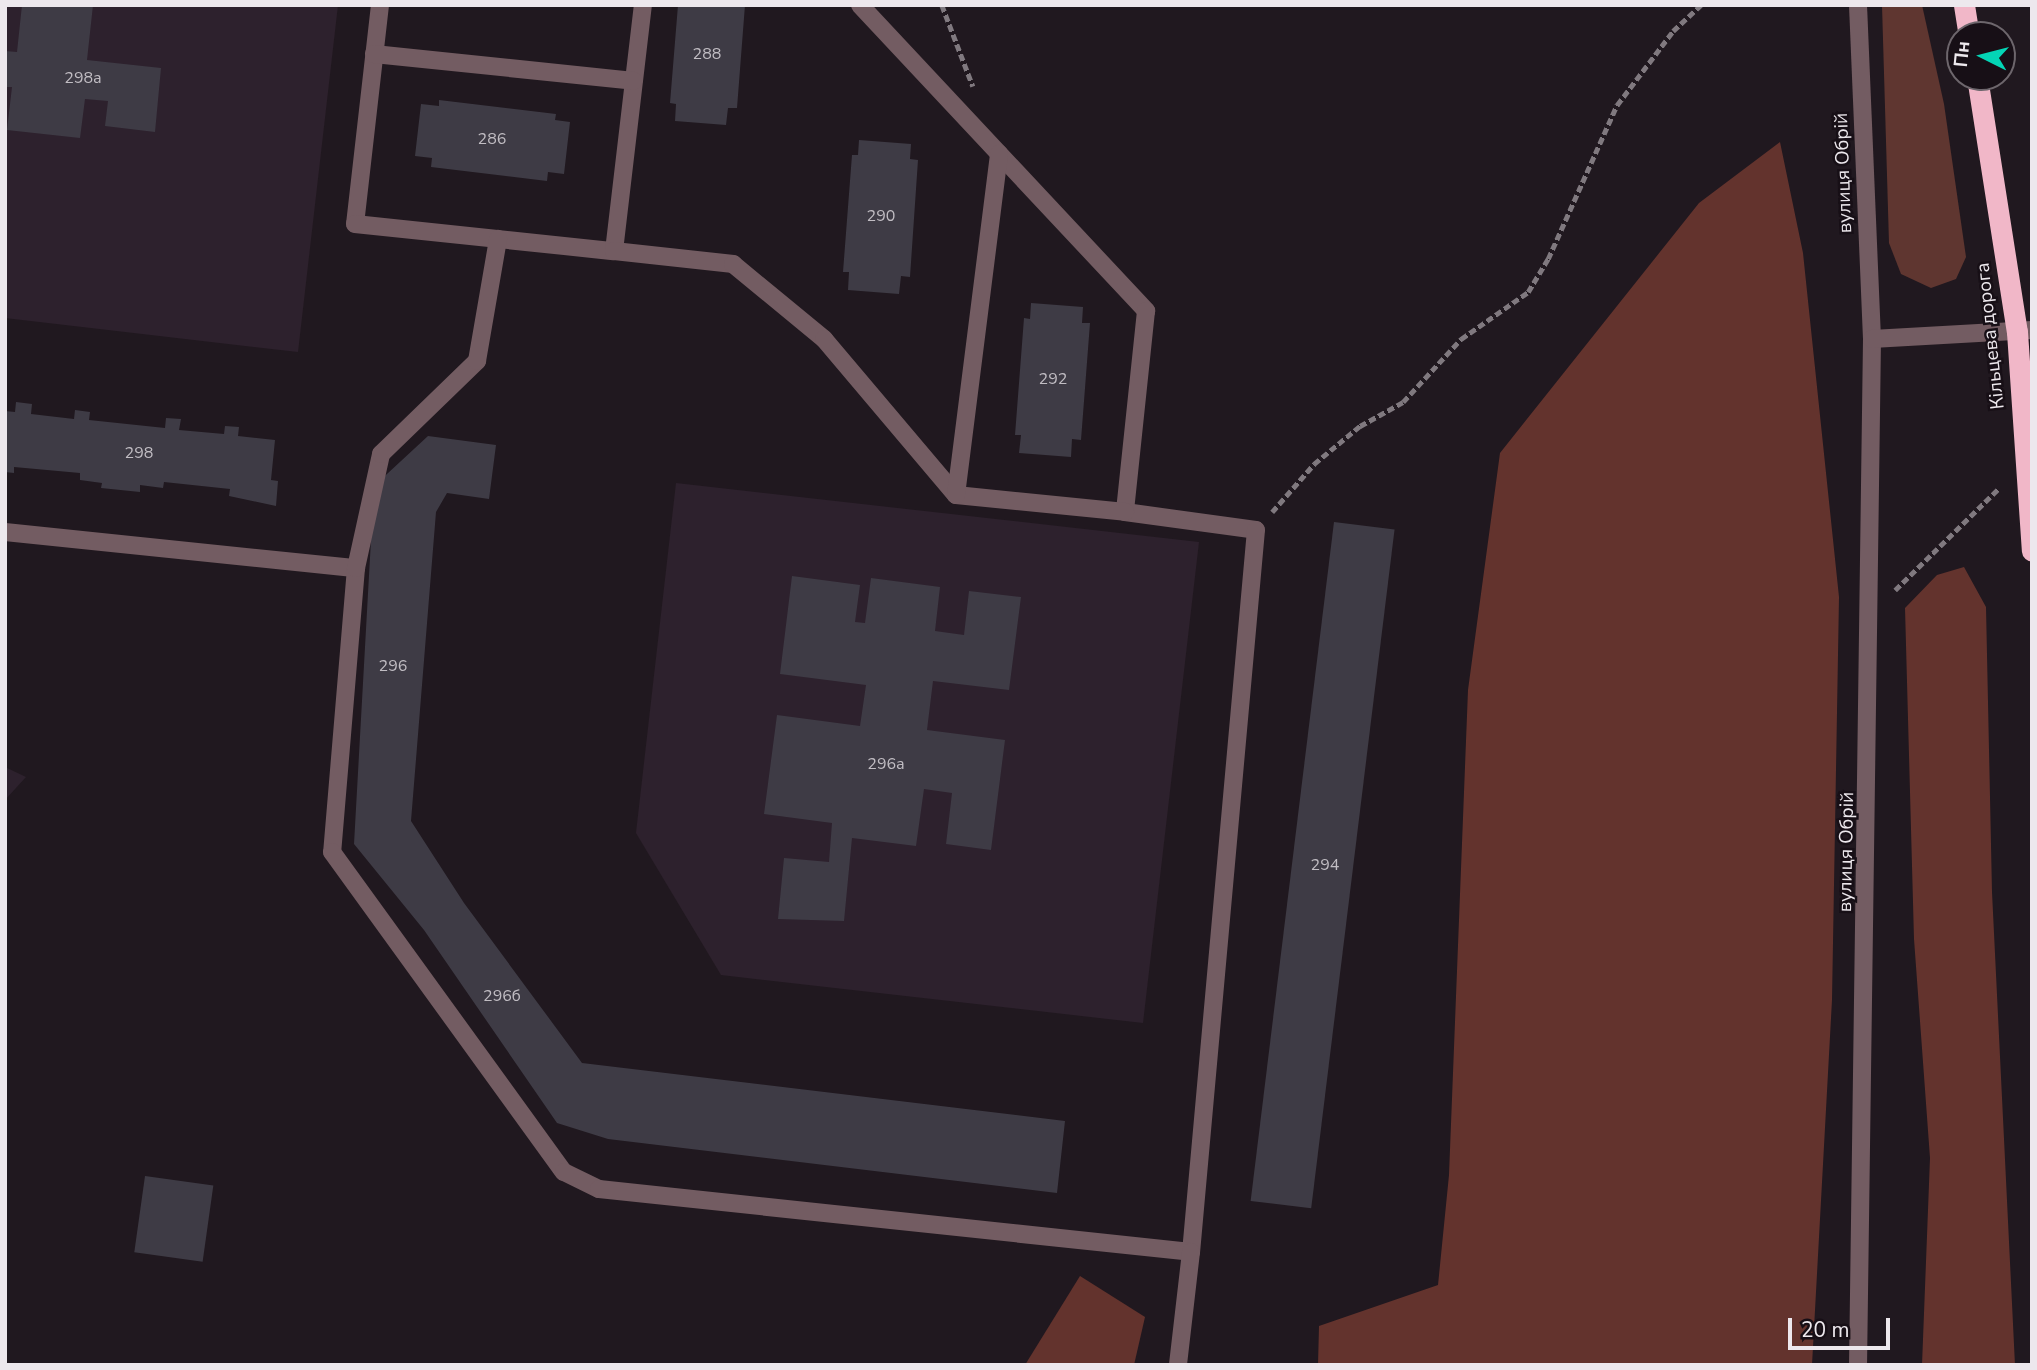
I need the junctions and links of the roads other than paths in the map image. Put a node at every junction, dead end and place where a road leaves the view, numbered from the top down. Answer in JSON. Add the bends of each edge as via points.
{"nodes":[{"id":1,"x":380,"y":5,"type":"edge"},
{"id":2,"x":643,"y":5,"type":"edge"},
{"id":3,"x":860,"y":5,"type":"edge"},
{"id":4,"x":1858,"y":5,"type":"edge"},
{"id":5,"x":374,"y":54,"type":"junction"},
{"id":6,"x":634,"y":81,"type":"junction"},
{"id":7,"x":1980,"y":91,"type":"edge"},
{"id":8,"x":999,"y":154,"type":"junction"},
{"id":9,"x":498,"y":239,"type":"junction"},
{"id":10,"x":614,"y":251,"type":"junction"},
{"id":11,"x":2024,"y":331,"type":"edge"},
{"id":12,"x":1872,"y":339,"type":"junction"},
{"id":13,"x":956,"y":495,"type":"junction"},
{"id":14,"x":1125,"y":512,"type":"junction"},
{"id":15,"x":5,"y":532,"type":"edge"},
{"id":16,"x":2032,"y":550,"type":"edge"},
{"id":17,"x":356,"y":568,"type":"junction"},
{"id":18,"x":1191,"y":1252,"type":"junction"},
{"id":19,"x":1178,"y":1365,"type":"edge"},
{"id":20,"x":1858,"y":1365,"type":"edge"}],
"edges":[{"from":1,"to":5,"type":"street"},
{"from":2,"to":6,"type":"street"},
{"from":3,"to":8,"type":"street"},
{"from":4,"to":12,"type":"street","name":"вулиця Обрій"},
{"from":5,"to":6,"type":"street"},
{"from":5,"to":9,"type":"street","via":[[355,224]]},
{"from":6,"to":10,"type":"street"},
{"from":7,"to":11,"type":"highway","name":"Кільцева дорога"},
{"from":8,"to":13,"type":"street"},
{"from":8,"to":14,"type":"street","via":[[1146,311]]},
{"from":9,"to":10,"type":"street"},
{"from":9,"to":17,"type":"street","via":[[477,361],[381,454]]},
{"from":10,"to":13,"type":"street","via":[[733,264],[824,339]]},
{"from":11,"to":12,"type":"street"},
{"from":11,"to":16,"type":"highway","name":"Кільцева дорога"},
{"from":12,"to":20,"type":"street","name":"вулиця Обрій"},
{"from":13,"to":14,"type":"street"},
{"from":14,"to":18,"type":"street","via":[[1256,530]]},
{"from":15,"to":17,"type":"street"},
{"from":17,"to":18,"type":"street","via":[[332,852],[564,1172],[599,1189]]},
{"from":18,"to":19,"type":"street"}]}
